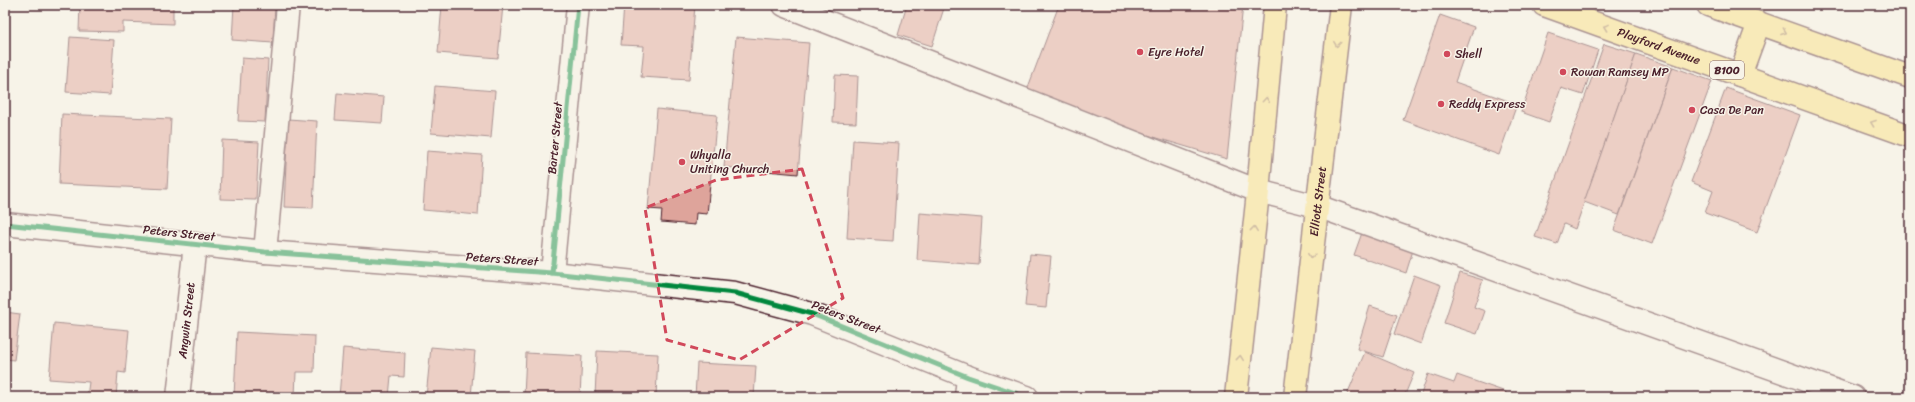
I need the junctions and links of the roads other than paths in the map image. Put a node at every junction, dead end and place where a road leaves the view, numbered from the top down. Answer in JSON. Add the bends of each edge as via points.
{"nodes":[{"id":1,"x":288,"y":5,"type":"edge"},
{"id":2,"x":578,"y":5,"type":"edge"},
{"id":3,"x":784,"y":5,"type":"edge"},
{"id":4,"x":1275,"y":5,"type":"edge"},
{"id":5,"x":1341,"y":5,"type":"edge"},
{"id":6,"x":1544,"y":5,"type":"edge"},
{"id":7,"x":1708,"y":5,"type":"edge"},
{"id":8,"x":1759,"y":23,"type":"junction"},
{"id":9,"x":1740,"y":75,"type":"junction"},
{"id":10,"x":1910,"y":77,"type":"edge"},
{"id":11,"x":1910,"y":136,"type":"edge"},
{"id":12,"x":1258,"y":190,"type":"junction"},
{"id":13,"x":1317,"y":206,"type":"junction"},
{"id":14,"x":5,"y":224,"type":"edge"},
{"id":15,"x":195,"y":244,"type":"junction"},
{"id":16,"x":265,"y":252,"type":"junction"},
{"id":17,"x":552,"y":273,"type":"junction"},
{"id":18,"x":967,"y":387,"type":"edge"},
{"id":19,"x":178,"y":397,"type":"edge"},
{"id":20,"x":1028,"y":397,"type":"edge"},
{"id":21,"x":1236,"y":397,"type":"edge"},
{"id":22,"x":1295,"y":397,"type":"edge"},
{"id":23,"x":1853,"y":397,"type":"edge"}],
"edges":[{"from":1,"to":16,"type":"street"},
{"from":2,"to":17,"type":"street","name":"Barter Street"},
{"from":3,"to":12,"type":"street"},
{"from":12,"to":4,"type":"main road","one_way":true},
{"from":5,"to":13,"type":"main road","name":"Elliott Street","one_way":true},
{"from":9,"to":6,"type":"main road","name":"Playford Avenue","number":"B100","one_way":true},
{"from":7,"to":8,"type":"main road"},
{"from":8,"to":9,"type":"main road"},
{"from":8,"to":10,"type":"main road","one_way":true},
{"from":11,"to":9,"type":"main road","name":"Playford Avenue","number":"B100","one_way":true},
{"from":12,"to":13,"type":"street"},
{"from":21,"to":12,"type":"main road","one_way":true},
{"from":13,"to":22,"type":"main road","name":"Elliott Street","one_way":true},
{"from":13,"to":23,"type":"street"},
{"from":14,"to":15,"type":"street","name":"Peters Street"},
{"from":15,"to":16,"type":"street","name":"Peters Street"},
{"from":15,"to":19,"type":"street","name":"Angwin Street"},
{"from":16,"to":17,"type":"street","name":"Peters Street"},
{"from":17,"to":18,"type":"street","name":"Peters Street","via":[[735,293],[812,314]]},
{"from":18,"to":20,"type":"street","name":"Peters Street"}]}
